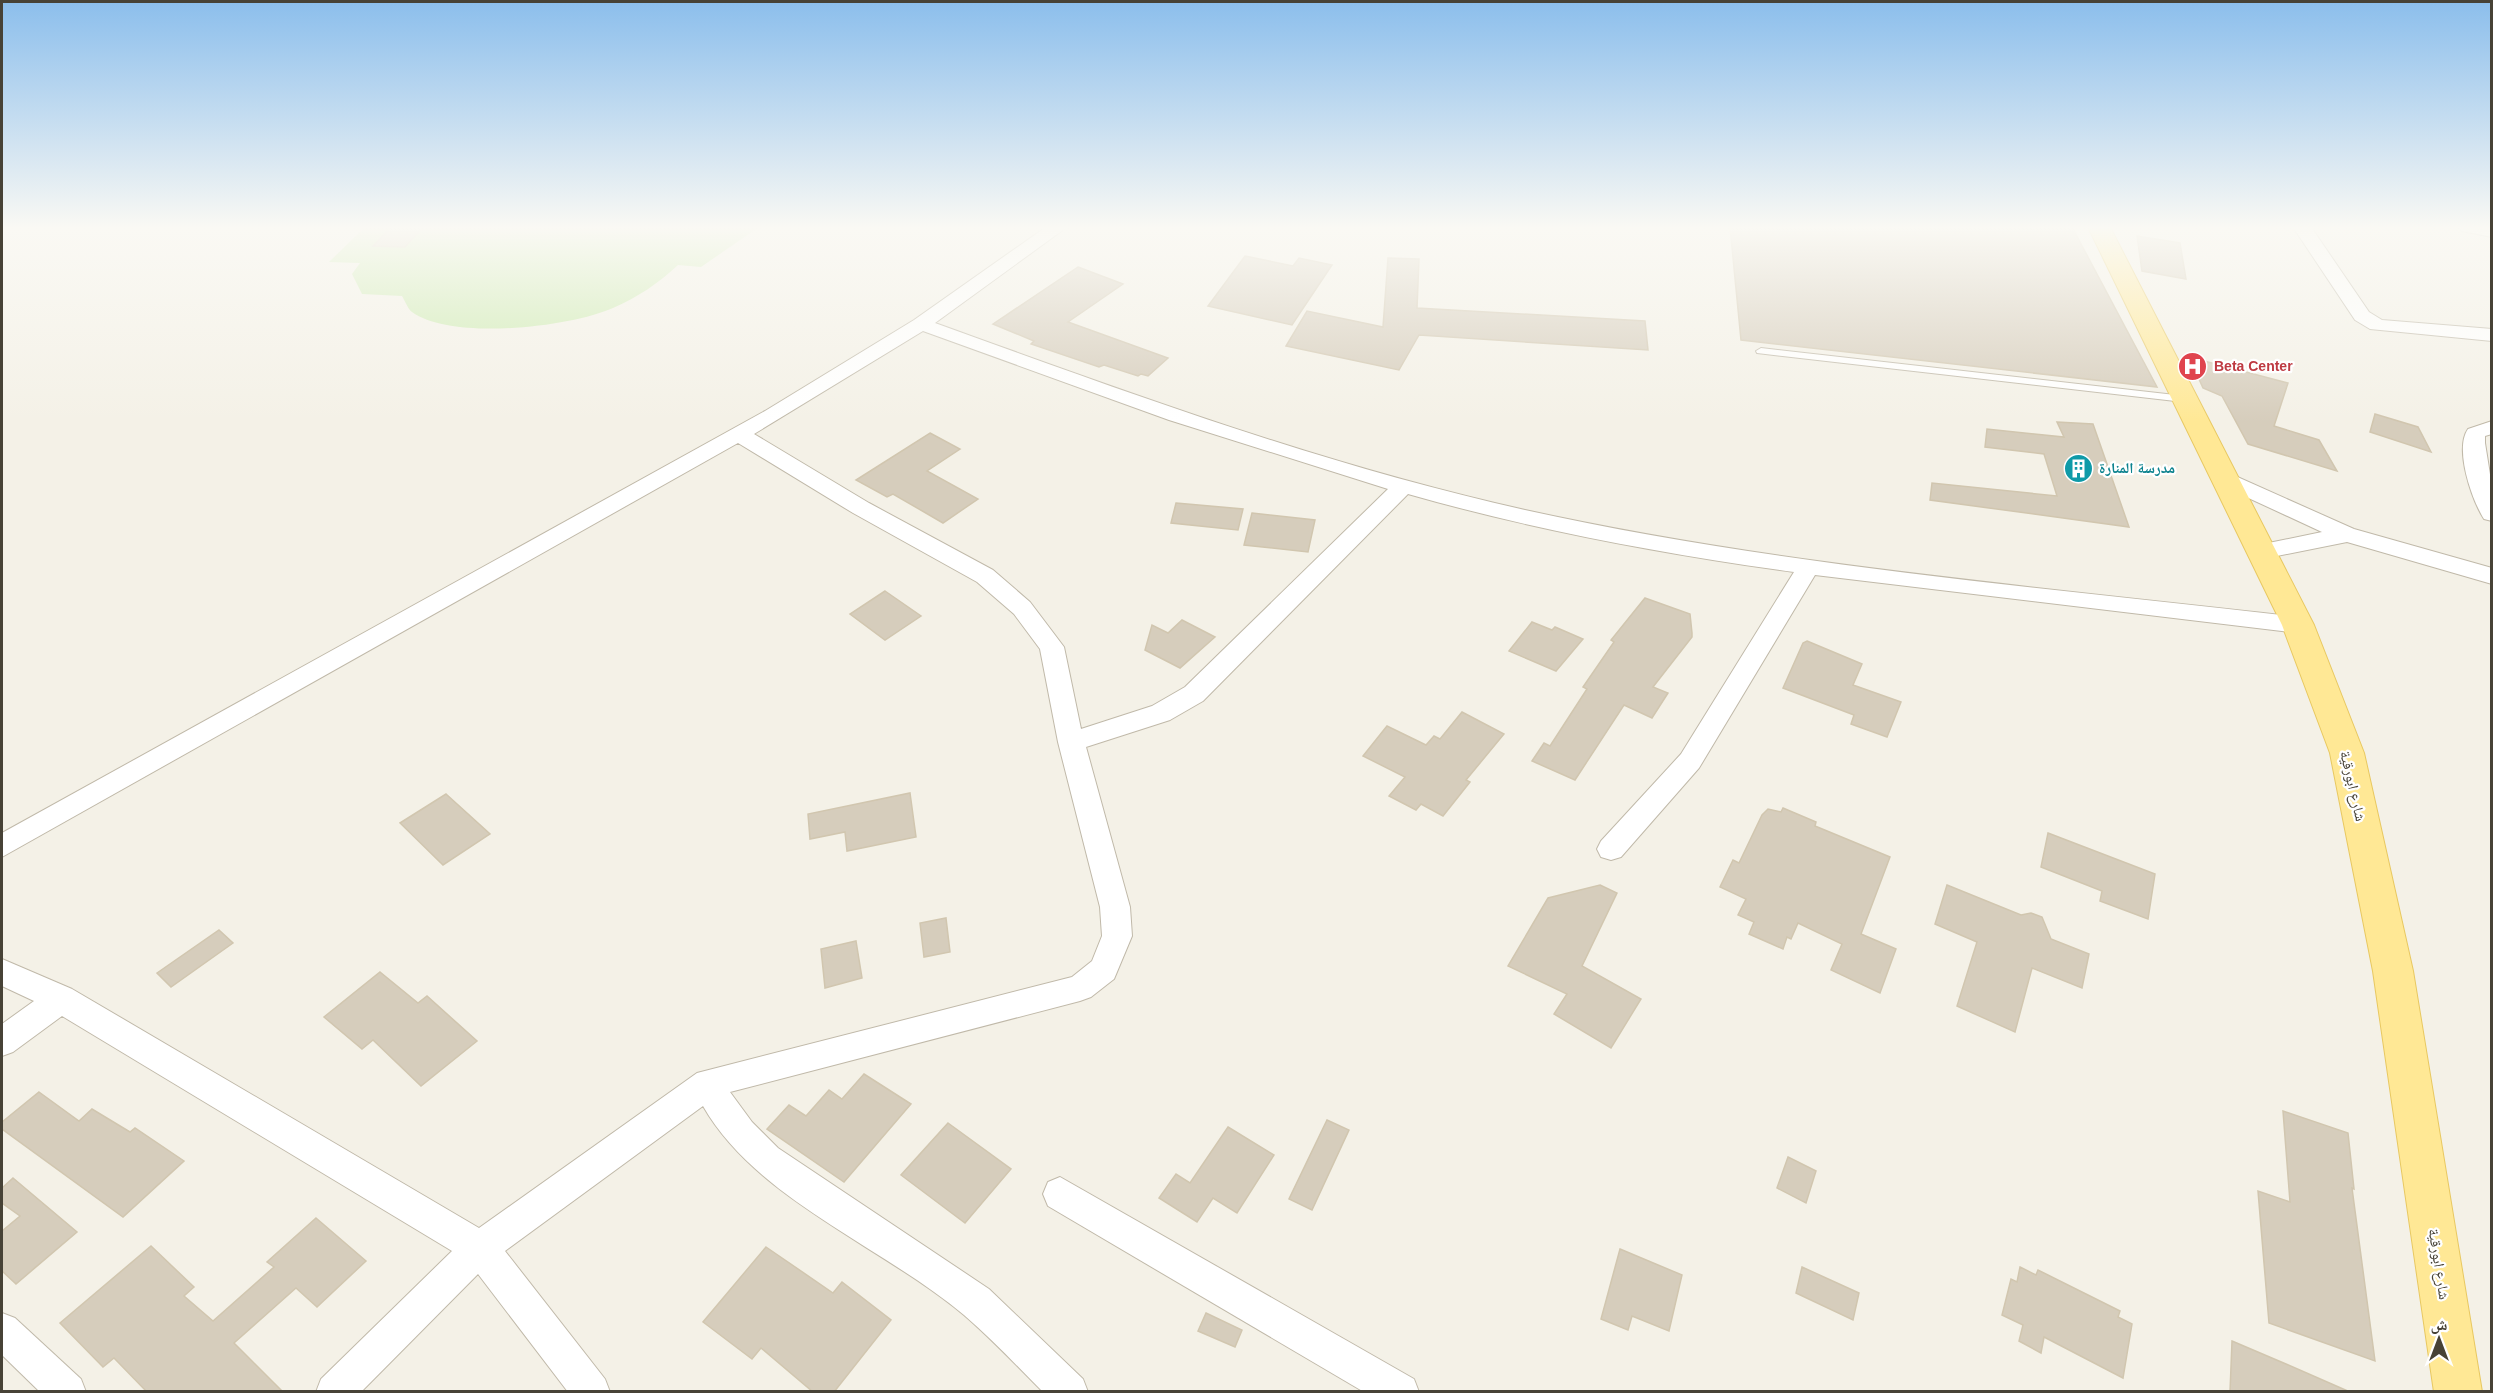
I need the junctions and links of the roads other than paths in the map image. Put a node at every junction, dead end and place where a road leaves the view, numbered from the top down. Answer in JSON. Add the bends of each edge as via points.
{"nodes":[{"id":1,"x":966,"y":292,"type":"edge"},
{"id":2,"x":2132,"y":292,"type":"edge"},
{"id":3,"x":2346,"y":292,"type":"edge"},
{"id":4,"x":921,"y":324,"type":"junction"},
{"id":5,"x":2492,"y":335,"type":"edge"},
{"id":6,"x":1761,"y":351,"type":"dead end"},
{"id":7,"x":2184,"y":399,"type":"junction"},
{"id":8,"x":2492,"y":427,"type":"edge"},
{"id":9,"x":739,"y":434,"type":"junction"},
{"id":10,"x":2224,"y":478,"type":"junction"},
{"id":11,"x":1404,"y":486,"type":"junction"},
{"id":12,"x":2492,"y":514,"type":"edge"},
{"id":13,"x":2347,"y":535,"type":"junction"},
{"id":14,"x":2262,"y":551,"type":"junction"},
{"id":15,"x":1809,"y":566,"type":"junction"},
{"id":16,"x":2492,"y":576,"type":"edge"},
{"id":17,"x":2298,"y":625,"type":"junction"},
{"id":18,"x":1071,"y":742,"type":"junction"},
{"id":19,"x":2,"y":846,"type":"edge"},
{"id":20,"x":1611,"y":849,"type":"dead end"},
{"id":21,"x":2,"y":972,"type":"edge"},
{"id":22,"x":60,"y":999,"type":"junction"},
{"id":23,"x":2,"y":1042,"type":"edge"},
{"id":24,"x":708,"y":1083,"type":"junction"},
{"id":25,"x":1060,"y":1194,"type":"dead end"},
{"id":26,"x":480,"y":1248,"type":"junction"},
{"id":27,"x":2,"y":1331,"type":"edge"},
{"id":28,"x":68,"y":1392,"type":"edge"},
{"id":29,"x":334,"y":1392,"type":"edge"},
{"id":30,"x":592,"y":1392,"type":"edge"},
{"id":31,"x":1070,"y":1392,"type":"edge"},
{"id":32,"x":1401,"y":1392,"type":"edge"},
{"id":33,"x":2458,"y":1392,"type":"edge"}],
"edges":[{"from":1,"to":4,"type":"street"},
{"from":2,"to":7,"type":"main road","name":"شارع ابورقية"},
{"from":3,"to":5,"type":"street","via":[[2362,316],[2377,325]]},
{"from":4,"to":9,"type":"street"},
{"from":4,"to":11,"type":"street","via":[[1126,400],[1317,463]]},
{"from":6,"to":7,"type":"lane"},
{"from":7,"to":10,"type":"main road","name":"شارع ابورقية"},
{"from":8,"to":12,"type":"street","via":[[2475,433],[2473,453]]},
{"from":9,"to":18,"type":"street","via":[[861,508],[985,576],[1022,608],[1052,647]]},
{"from":9,"to":19,"type":"street"},
{"from":10,"to":13,"type":"street"},
{"from":10,"to":14,"type":"main road","name":"شارع ابورقية"},
{"from":11,"to":15,"type":"street","via":[[1612,535]]},
{"from":11,"to":18,"type":"street","via":[[1194,694],[1161,713]]},
{"from":13,"to":14,"type":"street"},
{"from":13,"to":16,"type":"street"},
{"from":14,"to":17,"type":"main road","name":"شارع ابورقية"},
{"from":15,"to":17,"type":"street"},
{"from":15,"to":20,"type":"street","via":[[1690,761]]},
{"from":17,"to":33,"type":"main road","name":"شارع ابورقية","via":[[2347,753],[2393,971]]},
{"from":18,"to":24,"type":"street","via":[[1115,907],[1117,936],[1103,970],[1080,987]]},
{"from":21,"to":22,"type":"street"},
{"from":22,"to":23,"type":"street"},
{"from":22,"to":26,"type":"street"},
{"from":24,"to":26,"type":"street"},
{"from":24,"to":31,"type":"street","via":[[741,1135],[766,1159],[975,1302]]},
{"from":25,"to":32,"type":"street"},
{"from":26,"to":29,"type":"street"},
{"from":26,"to":30,"type":"street"},
{"from":27,"to":28,"type":"street"}]}
